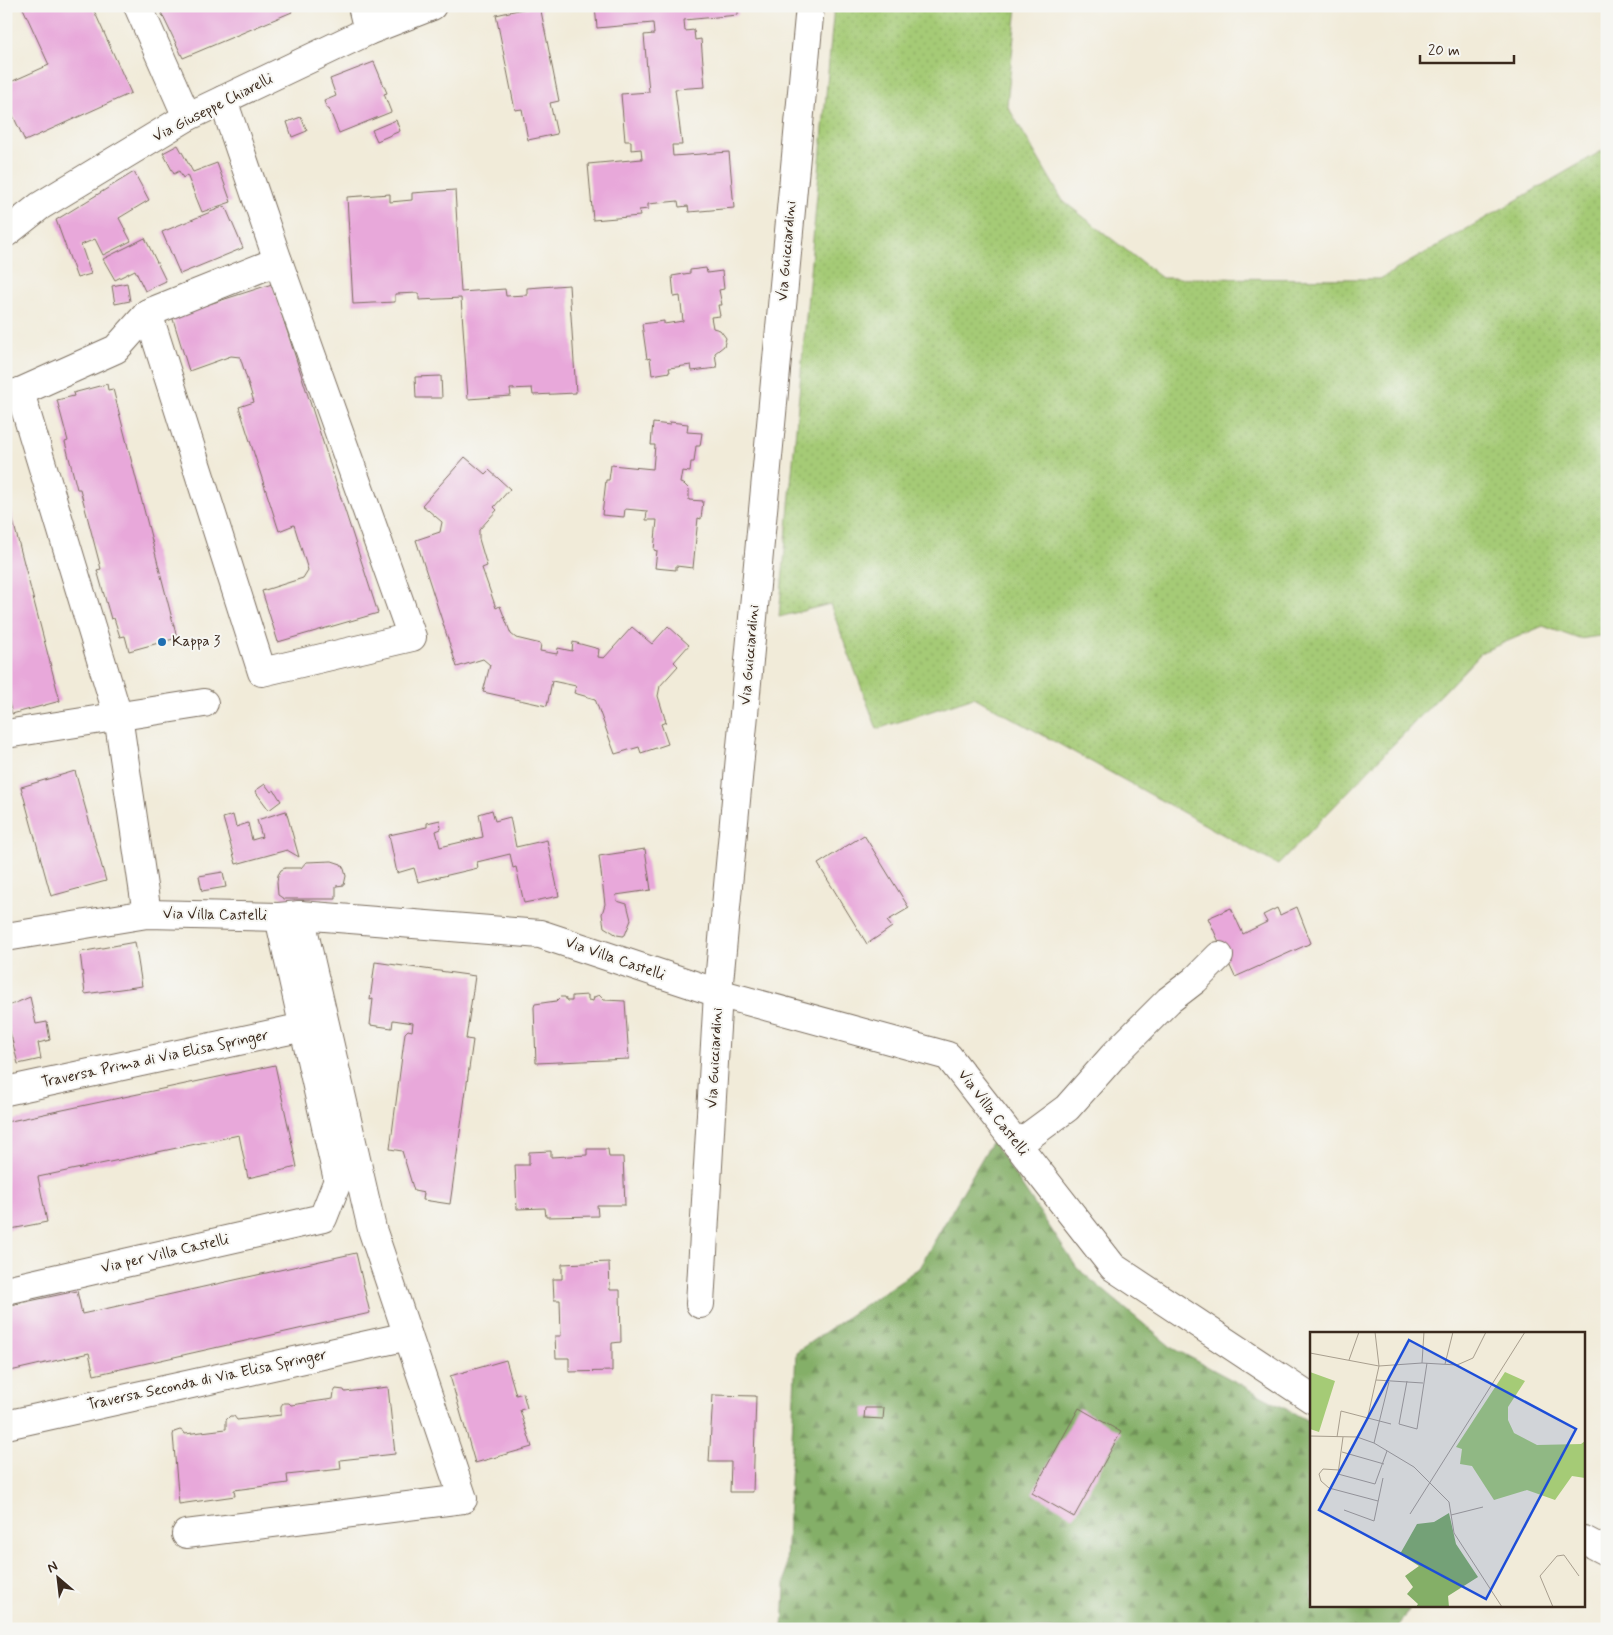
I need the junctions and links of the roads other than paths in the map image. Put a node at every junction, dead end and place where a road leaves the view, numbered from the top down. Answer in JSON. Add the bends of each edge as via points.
{"nodes":[{"id":1,"x":138,"y":6,"type":"edge"},
{"id":2,"x":432,"y":6,"type":"edge"},
{"id":3,"x":810,"y":6,"type":"edge"},
{"id":4,"x":365,"y":19,"type":"edge"},
{"id":5,"x":223,"y":100,"type":"junction"},
{"id":6,"x":187,"y":117,"type":"junction"},
{"id":7,"x":6,"y":233,"type":"edge"},
{"id":8,"x":278,"y":261,"type":"junction"},
{"id":9,"x":148,"y":313,"type":"junction"},
{"id":10,"x":13,"y":394,"type":"edge"},
{"id":11,"x":204,"y":703,"type":"dead end"},
{"id":12,"x":118,"y":716,"type":"junction"},
{"id":13,"x":6,"y":734,"type":"edge"},
{"id":14,"x":147,"y":914,"type":"junction"},
{"id":15,"x":290,"y":916,"type":"junction"},
{"id":16,"x":6,"y":936,"type":"edge"},
{"id":17,"x":1219,"y":956,"type":"dead end"},
{"id":18,"x":718,"y":993,"type":"junction"},
{"id":19,"x":304,"y":1027,"type":"junction"},
{"id":20,"x":6,"y":1091,"type":"edge"},
{"id":21,"x":1017,"y":1145,"type":"junction"},
{"id":22,"x":6,"y":1290,"type":"edge"},
{"id":23,"x":700,"y":1304,"type":"dead end"},
{"id":24,"x":408,"y":1336,"type":"junction"},
{"id":25,"x":1310,"y":1398,"type":"edge"},
{"id":26,"x":6,"y":1424,"type":"edge"},
{"id":27,"x":186,"y":1534,"type":"dead end"},
{"id":28,"x":1586,"y":1541,"type":"edge"},
{"id":29,"x":1607,"y":1552,"type":"edge"}],
"edges":[{"from":1,"to":6,"type":"street"},
{"from":2,"to":4,"type":"street","name":"Via Giuseppe Chiarelli"},
{"from":3,"to":18,"type":"street","name":"Via Guicciardini"},
{"from":4,"to":5,"type":"street","name":"Via Giuseppe Chiarelli"},
{"from":5,"to":6,"type":"street","name":"Via Giuseppe Chiarelli"},
{"from":5,"to":8,"type":"street"},
{"from":6,"to":7,"type":"street","name":"Via Giuseppe Chiarelli","via":[[40,206]]},
{"from":8,"to":9,"type":"street"},
{"from":8,"to":9,"type":"street","via":[[412,637],[262,672]]},
{"from":9,"to":10,"type":"street","via":[[116,349]]},
{"from":10,"to":12,"type":"street"},
{"from":11,"to":12,"type":"street"},
{"from":12,"to":13,"type":"street"},
{"from":12,"to":14,"type":"street"},
{"from":14,"to":15,"type":"street","name":"Via Villa Castelli"},
{"from":14,"to":16,"type":"street","name":"Via Villa Castelli"},
{"from":15,"to":18,"type":"street","name":"Via Villa Castelli","via":[[540,934]]},
{"from":15,"to":19,"type":"street"},
{"from":15,"to":24,"type":"street","via":[[372,1229]]},
{"from":17,"to":21,"type":"street","via":[[1114,1055],[1067,1108]]},
{"from":18,"to":21,"type":"street","name":"Via Villa Castelli","via":[[948,1056]]},
{"from":18,"to":23,"type":"street","name":"Via Guicciardini"},
{"from":19,"to":20,"type":"street","name":"Traversa Prima di Via Elisa Springer"},
{"from":19,"to":22,"type":"street","name":"Via per Villa Castelli","via":[[338,1180],[323,1218]]},
{"from":21,"to":25,"type":"street","name":"Via Villa Castelli","via":[[1113,1268]]},
{"from":24,"to":26,"type":"street","name":"Traversa Seconda di Via Elisa Springer"},
{"from":24,"to":27,"type":"street","via":[[463,1499]]},
{"from":28,"to":29,"type":"street"}]}
